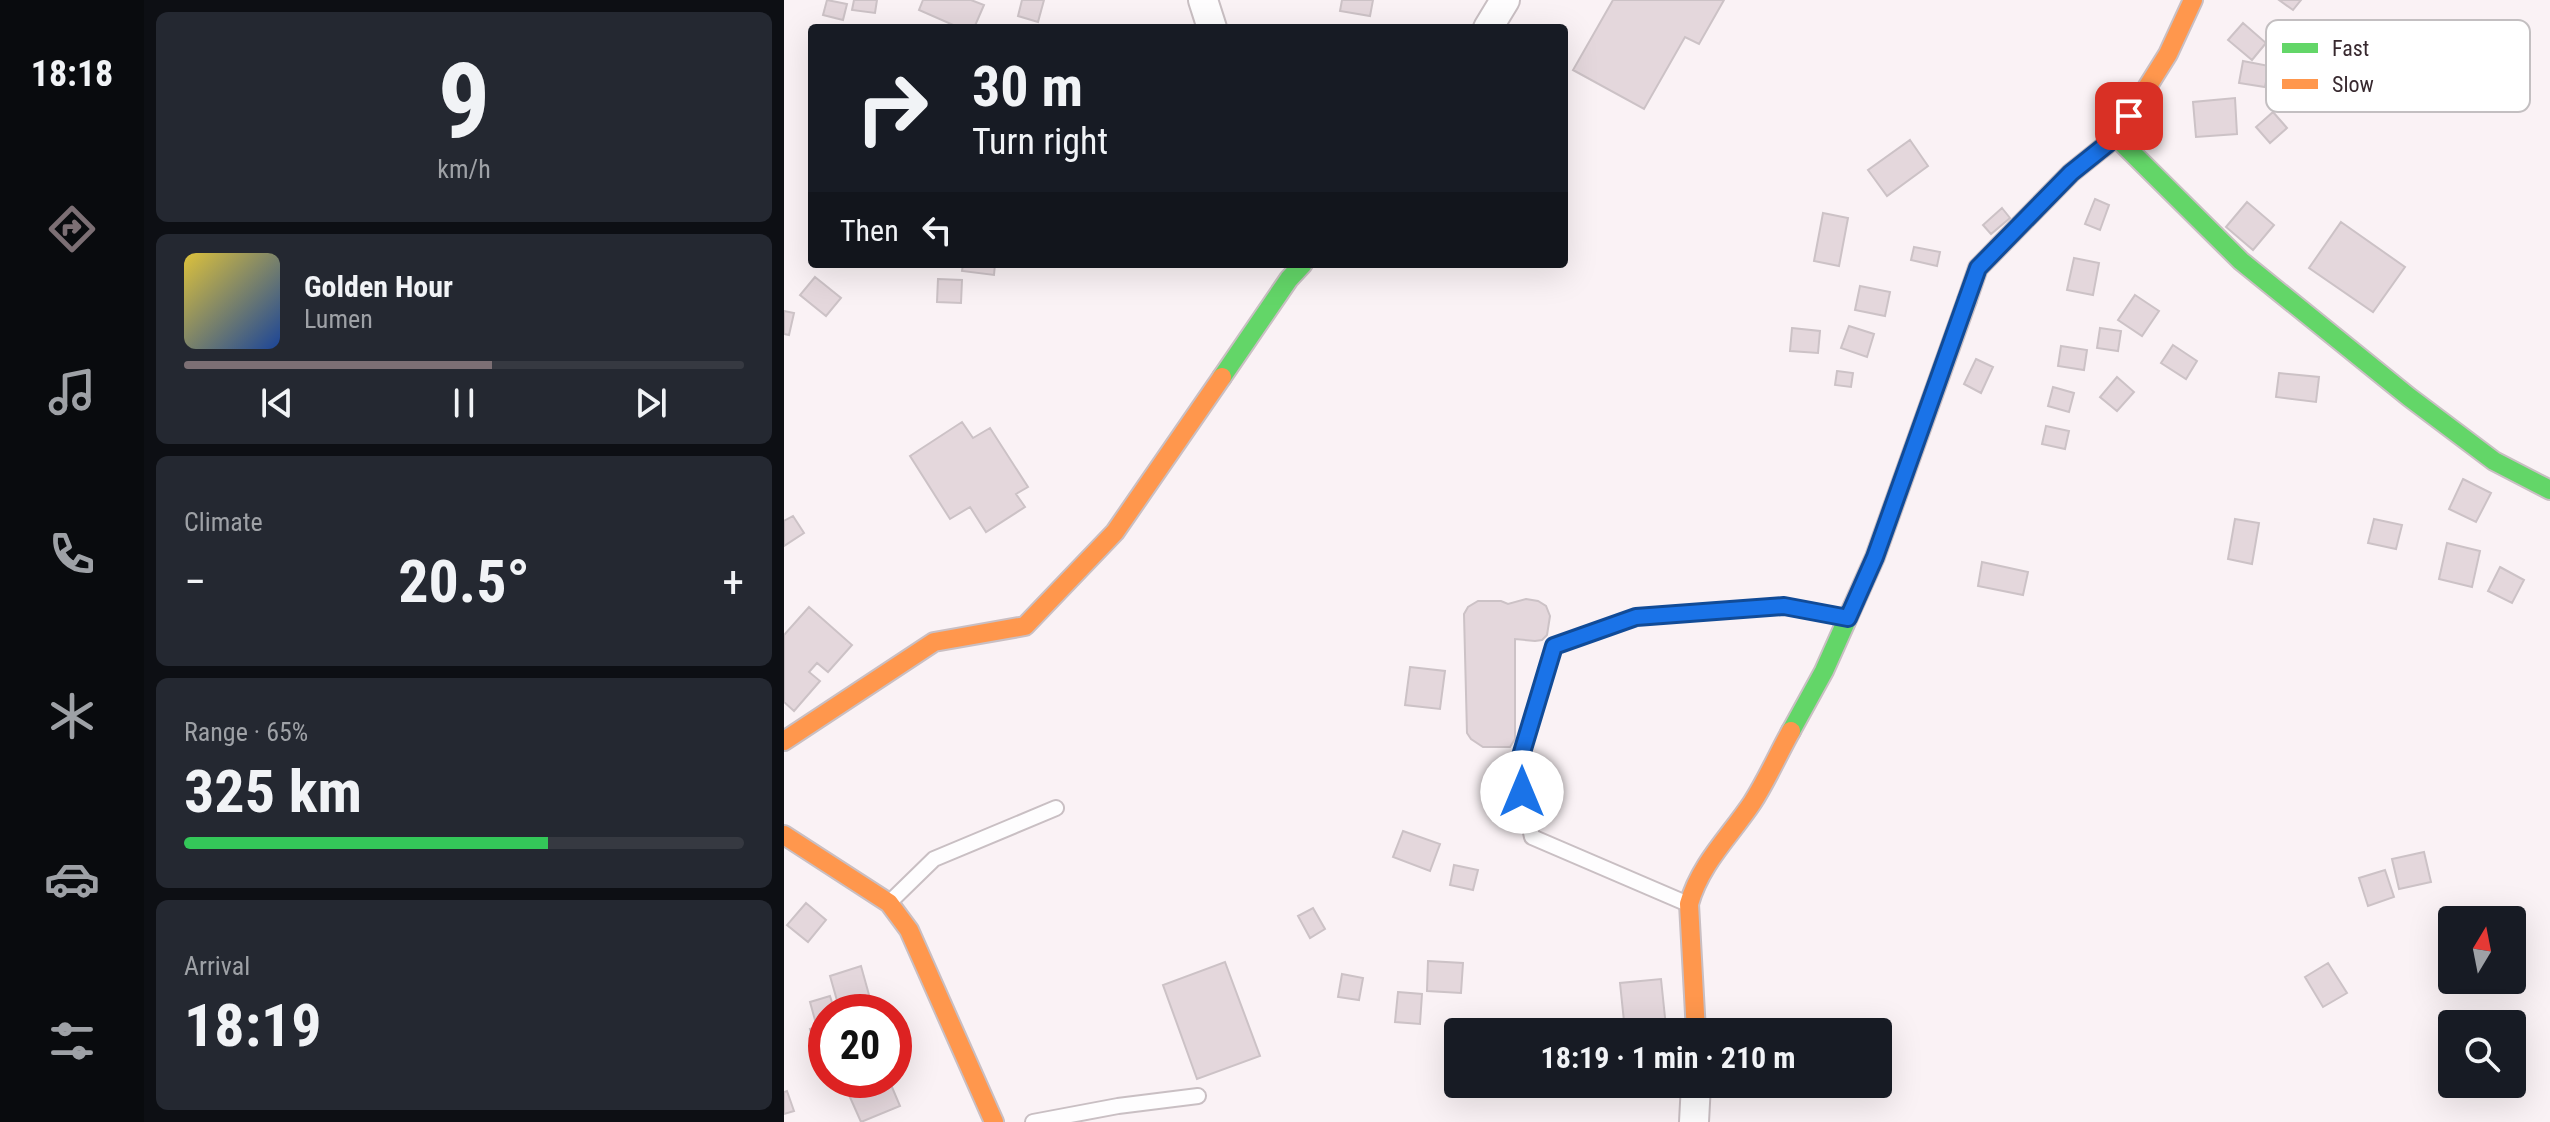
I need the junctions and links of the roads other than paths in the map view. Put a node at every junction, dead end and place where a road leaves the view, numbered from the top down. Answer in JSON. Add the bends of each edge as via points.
{"nodes":[{"id":1,"x":1203,"y":0,"type":"edge"},
{"id":2,"x":1505,"y":0,"type":"edge"},
{"id":3,"x":2193,"y":0,"type":"edge"},
{"id":4,"x":1211,"y":24,"type":"edge"},
{"id":5,"x":1490,"y":24,"type":"edge"},
{"id":6,"x":2116,"y":137,"type":"junction"},
{"id":7,"x":1299,"y":268,"type":"edge"},
{"id":8,"x":2550,"y":490,"type":"edge"},
{"id":9,"x":1848,"y":618,"type":"junction"},
{"id":10,"x":784,"y":741,"type":"edge"},
{"id":11,"x":1056,"y":808,"type":"dead end"},
{"id":12,"x":784,"y":835,"type":"edge"},
{"id":13,"x":889,"y":903,"type":"junction"},
{"id":14,"x":1689,"y":904,"type":"junction"},
{"id":15,"x":1695,"y":1018,"type":"edge"},
{"id":16,"x":1198,"y":1096,"type":"dead end"},
{"id":17,"x":1695,"y":1098,"type":"edge"},
{"id":18,"x":994,"y":1122,"type":"edge"},
{"id":19,"x":1033,"y":1122,"type":"edge"},
{"id":20,"x":1694,"y":1122,"type":"edge"}],
"edges":[{"from":1,"to":4,"type":"street"},
{"from":2,"to":5,"type":"street"},
{"from":3,"to":6,"type":"street","via":[[2168,54]]},
{"from":6,"to":8,"type":"street","via":[[2253,271],[2494,461]]},
{"from":6,"to":9,"type":"street","via":[[2071,173],[1978,268],[1875,557]]},
{"from":7,"to":10,"type":"street","via":[[1115,532],[1025,626],[934,642]]},
{"from":9,"to":14,"type":"street","via":[[1752,803],[1716,850]]},
{"from":9,"to":14,"type":"lane","via":[[1784,606],[1636,617],[1554,646],[1517,769],[1532,837]]},
{"from":11,"to":13,"type":"lane","via":[[934,859]]},
{"from":12,"to":13,"type":"street"},
{"from":13,"to":18,"type":"street","via":[[909,930]]},
{"from":14,"to":15,"type":"street"},
{"from":16,"to":19,"type":"lane"},
{"from":17,"to":20,"type":"street"}]}
